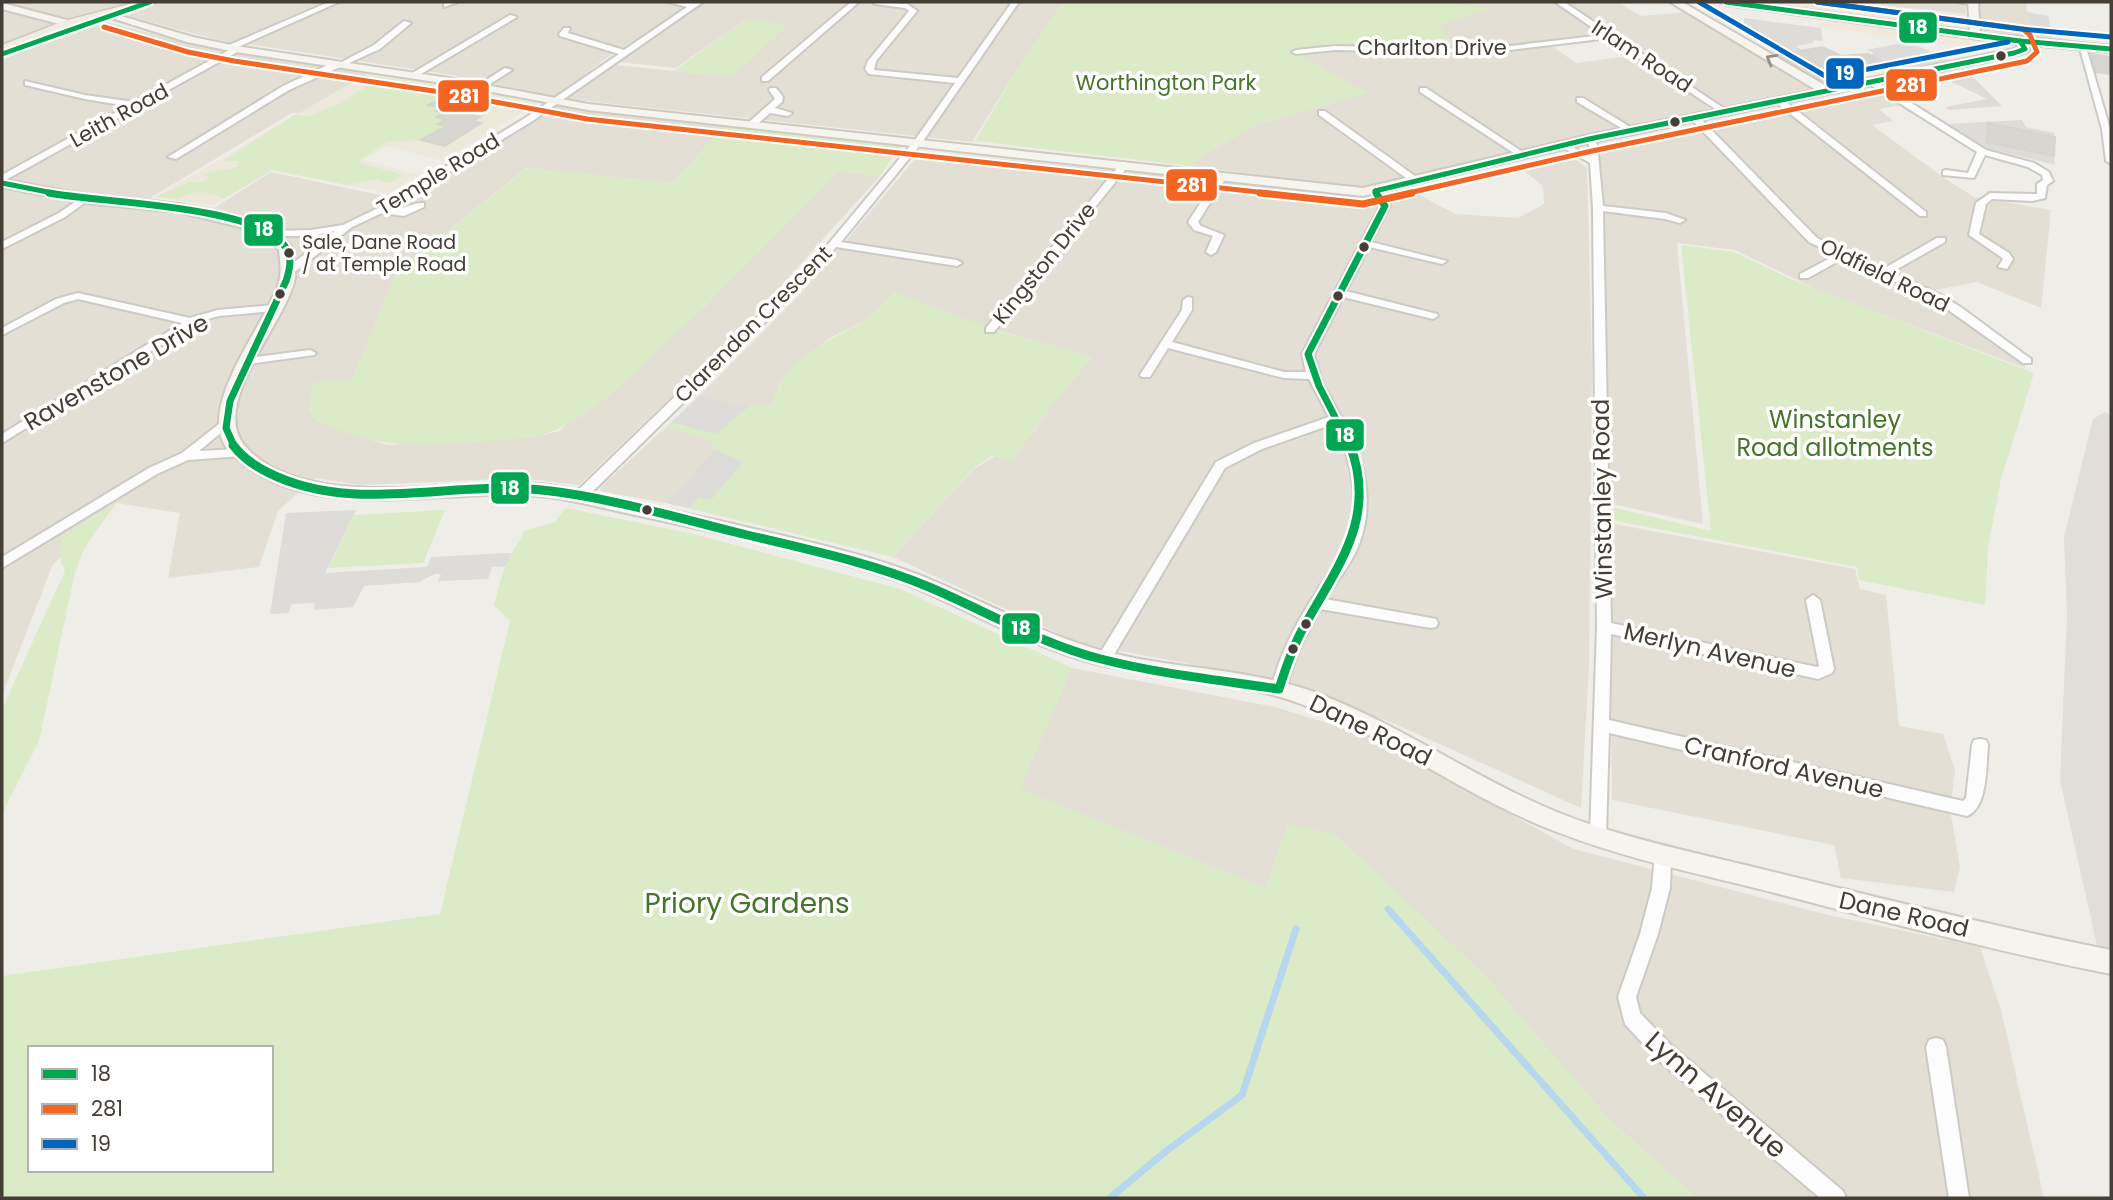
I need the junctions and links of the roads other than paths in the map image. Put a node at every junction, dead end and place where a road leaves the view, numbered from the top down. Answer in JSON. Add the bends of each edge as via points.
{"nodes":[{"id":1,"x":150,"y":2,"type":"edge"},
{"id":2,"x":335,"y":2,"type":"edge"},
{"id":3,"x":672,"y":2,"type":"edge"},
{"id":4,"x":855,"y":2,"type":"edge"},
{"id":5,"x":875,"y":2,"type":"edge"},
{"id":6,"x":1015,"y":2,"type":"edge"},
{"id":7,"x":1559,"y":2,"type":"edge"},
{"id":8,"x":1675,"y":2,"type":"edge"},
{"id":9,"x":1726,"y":2,"type":"edge"},
{"id":10,"x":1969,"y":2,"type":"edge"},
{"id":11,"x":696,"y":4,"type":"edge"},
{"id":12,"x":2,"y":6,"type":"edge"},
{"id":13,"x":1789,"y":6,"type":"edge"},
{"id":14,"x":107,"y":15,"type":"junction"},
{"id":15,"x":514,"y":17,"type":"dead end"},
{"id":16,"x":407,"y":23,"type":"dead end"},
{"id":17,"x":73,"y":25,"type":"junction"},
{"id":18,"x":567,"y":30,"type":"dead end"},
{"id":19,"x":1975,"y":34,"type":"junction"},
{"id":20,"x":1610,"y":36,"type":"junction"},
{"id":21,"x":2023,"y":45,"type":"junction"},
{"id":22,"x":2081,"y":47,"type":"junction"},
{"id":23,"x":2,"y":49,"type":"edge"},
{"id":24,"x":233,"y":49,"type":"junction"},
{"id":25,"x":2106,"y":49,"type":"edge"},
{"id":26,"x":1296,"y":52,"type":"dead end"},
{"id":27,"x":624,"y":53,"type":"junction"},
{"id":28,"x":2,"y":54,"type":"edge"},
{"id":29,"x":338,"y":65,"type":"junction"},
{"id":30,"x":508,"y":70,"type":"dead end"},
{"id":31,"x":413,"y":75,"type":"junction"},
{"id":32,"x":765,"y":79,"type":"dead end"},
{"id":33,"x":961,"y":81,"type":"junction"},
{"id":34,"x":1872,"y":82,"type":"junction"},
{"id":35,"x":28,"y":83,"type":"dead end"},
{"id":36,"x":479,"y":87,"type":"junction"},
{"id":37,"x":773,"y":90,"type":"dead end"},
{"id":38,"x":1423,"y":90,"type":"dead end"},
{"id":39,"x":1825,"y":90,"type":"junction"},
{"id":40,"x":1580,"y":100,"type":"dead end"},
{"id":41,"x":1779,"y":100,"type":"junction"},
{"id":42,"x":555,"y":102,"type":"junction"},
{"id":43,"x":137,"y":105,"type":"junction"},
{"id":44,"x":768,"y":110,"type":"junction"},
{"id":45,"x":1724,"y":111,"type":"junction"},
{"id":46,"x":788,"y":113,"type":"dead end"},
{"id":47,"x":1322,"y":113,"type":"dead end"},
{"id":48,"x":1694,"y":117,"type":"junction"},
{"id":49,"x":751,"y":125,"type":"junction"},
{"id":50,"x":1631,"y":130,"type":"junction"},
{"id":51,"x":1589,"y":139,"type":"junction"},
{"id":52,"x":918,"y":142,"type":"junction"},
{"id":53,"x":1562,"y":145,"type":"junction"},
{"id":54,"x":1982,"y":151,"type":"junction"},
{"id":55,"x":1523,"y":155,"type":"junction"},
{"id":56,"x":173,"y":157,"type":"dead end"},
{"id":57,"x":2111,"y":161,"type":"edge"},
{"id":58,"x":1594,"y":162,"type":"junction"},
{"id":59,"x":1125,"y":164,"type":"junction"},
{"id":60,"x":1946,"y":173,"type":"dead end"},
{"id":61,"x":1222,"y":176,"type":"junction"},
{"id":62,"x":2,"y":181,"type":"edge"},
{"id":63,"x":1416,"y":181,"type":"junction"},
{"id":64,"x":1374,"y":191,"type":"junction"},
{"id":65,"x":85,"y":199,"type":"junction"},
{"id":66,"x":421,"y":205,"type":"dead end"},
{"id":67,"x":1598,"y":208,"type":"junction"},
{"id":68,"x":382,"y":210,"type":"junction"},
{"id":69,"x":1923,"y":214,"type":"dead end"},
{"id":70,"x":1680,"y":220,"type":"dead end"},
{"id":71,"x":349,"y":225,"type":"junction"},
{"id":72,"x":273,"y":233,"type":"junction"},
{"id":73,"x":1941,"y":240,"type":"dead end"},
{"id":74,"x":1364,"y":243,"type":"junction"},
{"id":75,"x":833,"y":244,"type":"junction"},
{"id":76,"x":2,"y":246,"type":"edge"},
{"id":77,"x":1211,"y":252,"type":"dead end"},
{"id":78,"x":1843,"y":255,"type":"junction"},
{"id":79,"x":1442,"y":261,"type":"dead end"},
{"id":80,"x":957,"y":263,"type":"dead end"},
{"id":81,"x":2003,"y":267,"type":"dead end"},
{"id":82,"x":292,"y":270,"type":"junction"},
{"id":83,"x":1883,"y":273,"type":"junction"},
{"id":84,"x":1804,"y":276,"type":"dead end"},
{"id":85,"x":1339,"y":293,"type":"junction"},
{"id":86,"x":1188,"y":300,"type":"dead end"},
{"id":87,"x":274,"y":308,"type":"junction"},
{"id":88,"x":1433,"y":316,"type":"dead end"},
{"id":89,"x":191,"y":321,"type":"junction"},
{"id":90,"x":990,"y":330,"type":"dead end"},
{"id":91,"x":2,"y":332,"type":"edge"},
{"id":92,"x":1165,"y":344,"type":"junction"},
{"id":93,"x":310,"y":354,"type":"dead end"},
{"id":94,"x":249,"y":360,"type":"junction"},
{"id":95,"x":2027,"y":361,"type":"dead end"},
{"id":96,"x":1146,"y":375,"type":"dead end"},
{"id":97,"x":1313,"y":376,"type":"junction"},
{"id":98,"x":1338,"y":418,"type":"junction"},
{"id":99,"x":225,"y":424,"type":"junction"},
{"id":100,"x":2,"y":439,"type":"edge"},
{"id":101,"x":238,"y":453,"type":"junction"},
{"id":102,"x":186,"y":456,"type":"junction"},
{"id":103,"x":578,"y":498,"type":"junction"},
{"id":104,"x":2,"y":563,"type":"edge"},
{"id":105,"x":1813,"y":600,"type":"dead end"},
{"id":106,"x":1317,"y":603,"type":"junction"},
{"id":107,"x":1431,"y":622,"type":"dead end"},
{"id":108,"x":1604,"y":627,"type":"junction"},
{"id":109,"x":1104,"y":659,"type":"junction"},
{"id":110,"x":1279,"y":689,"type":"junction"},
{"id":111,"x":1602,"y":725,"type":"junction"},
{"id":112,"x":1980,"y":745,"type":"dead end"},
{"id":113,"x":1598,"y":835,"type":"junction"},
{"id":114,"x":1663,"y":855,"type":"junction"},
{"id":115,"x":2106,"y":961,"type":"edge"},
{"id":116,"x":1936,"y":1047,"type":"dead end"},
{"id":117,"x":1836,"y":1198,"type":"edge"},
{"id":118,"x":1959,"y":1198,"type":"edge"}],
"edges":[{"from":1,"to":14,"type":"main road"},
{"from":2,"to":24,"type":"street","name":"Leith Road"},
{"from":3,"to":11,"type":"street"},
{"from":4,"to":32,"type":"street"},
{"from":5,"to":33,"type":"street","via":[[910,7],[913,13],[872,61],[872,72]]},
{"from":6,"to":33,"type":"street","name":"Clarendon Crescent"},
{"from":7,"to":20,"type":"street","name":"Irlam Road"},
{"from":39,"to":8,"type":"street","one_way":true},
{"from":9,"to":13,"type":"street"},
{"from":10,"to":19,"type":"street"},
{"from":11,"to":27,"type":"street","name":"Temple Road"},
{"from":12,"to":17,"type":"street"},
{"from":13,"to":19,"type":"street"},
{"from":14,"to":17,"type":"main road"},
{"from":14,"to":24,"type":"street"},
{"from":15,"to":31,"type":"street"},
{"from":16,"to":29,"type":"street","via":[[377,47]]},
{"from":17,"to":23,"type":"main road"},
{"from":17,"to":28,"type":"main road"},
{"from":18,"to":27,"type":"street","via":[[563,34]]},
{"from":19,"to":21,"type":"street"},
{"from":20,"to":26,"type":"street","name":"Charlton Drive","via":[[1485,51],[1335,48]]},
{"from":20,"to":45,"type":"street","name":"Irlam Road"},
{"from":21,"to":22,"type":"street"},
{"from":21,"to":34,"type":"street"},
{"from":22,"to":25,"type":"street"},
{"from":22,"to":57,"type":"street"},
{"from":24,"to":29,"type":"street"},
{"from":24,"to":43,"type":"street","name":"Leith Road"},
{"from":27,"to":42,"type":"street","name":"Temple Road"},
{"from":29,"to":31,"type":"street"},
{"from":29,"to":56,"type":"street","via":[[286,88]]},
{"from":30,"to":36,"type":"street"},
{"from":31,"to":36,"type":"street"},
{"from":33,"to":52,"type":"street","name":"Clarendon Crescent"},
{"from":34,"to":39,"type":"street"},
{"from":34,"to":54,"type":"street"},
{"from":35,"to":43,"type":"street"},
{"from":36,"to":42,"type":"street"},
{"from":37,"to":44,"type":"street","via":[[779,97]]},
{"from":38,"to":55,"type":"street"},
{"from":39,"to":41,"type":"street"},
{"from":40,"to":50,"type":"street"},
{"from":41,"to":45,"type":"street"},
{"from":41,"to":69,"type":"street"},
{"from":42,"to":49,"type":"street"},
{"from":42,"to":68,"type":"street","name":"Temple Road"},
{"from":43,"to":62,"type":"street","name":"Leith Road"},
{"from":44,"to":46,"type":"street"},
{"from":44,"to":49,"type":"street"},
{"from":45,"to":48,"type":"street"},
{"from":47,"to":63,"type":"street"},
{"from":48,"to":50,"type":"street"},
{"from":48,"to":78,"type":"street","name":"Oldfield Road","via":[[1803,232]]},
{"from":49,"to":52,"type":"street"},
{"from":50,"to":51,"type":"street"},
{"from":51,"to":53,"type":"street"},
{"from":51,"to":58,"type":"street","name":"Winstanley Road"},
{"from":52,"to":59,"type":"street"},
{"from":52,"to":75,"type":"street","name":"Clarendon Crescent"},
{"from":53,"to":55,"type":"street"},
{"from":53,"to":58,"type":"street"},
{"from":54,"to":60,"type":"street","via":[[1971,177]]},
{"from":54,"to":81,"type":"street","via":[[2031,165],[2044,172],[2048,181],[2042,184],[2042,196],[1990,196],[1981,203],[1974,235],[2005,254],[2008,259]]},
{"from":55,"to":63,"type":"street"},
{"from":58,"to":67,"type":"street","name":"Winstanley Road"},
{"from":59,"to":61,"type":"street"},
{"from":59,"to":90,"type":"street","name":"Kingston Drive"},
{"from":61,"to":64,"type":"street"},
{"from":61,"to":77,"type":"street","via":[[1193,220],[1197,228],[1219,235]]},
{"from":62,"to":65,"type":"main road"},
{"from":63,"to":64,"type":"street"},
{"from":64,"to":74,"type":"street","via":[[1385,206]]},
{"from":65,"to":72,"type":"main road","via":[[179,208]]},
{"from":65,"to":76,"type":"street"},
{"from":66,"to":68,"type":"street","via":[[404,213]]},
{"from":67,"to":70,"type":"street","via":[[1665,210]]},
{"from":67,"to":108,"type":"street","name":"Winstanley Road"},
{"from":68,"to":71,"type":"street","name":"Temple Road"},
{"from":71,"to":72,"type":"street","name":"Temple Road","via":[[328,231]]},
{"from":71,"to":82,"type":"street","name":"Temple Road"},
{"from":72,"to":82,"type":"main road","via":[[285,244]]},
{"from":73,"to":83,"type":"street"},
{"from":74,"to":79,"type":"street"},
{"from":74,"to":85,"type":"street"},
{"from":75,"to":80,"type":"street"},
{"from":75,"to":103,"type":"street","name":"Clarendon Crescent","via":[[814,268]]},
{"from":78,"to":83,"type":"street","name":"Oldfield Road"},
{"from":78,"to":84,"type":"street"},
{"from":82,"to":87,"type":"main road"},
{"from":83,"to":95,"type":"street","name":"Oldfield Road","via":[[1958,310]]},
{"from":85,"to":88,"type":"street"},
{"from":85,"to":97,"type":"street","via":[[1308,354]]},
{"from":86,"to":92,"type":"street","via":[[1187,310]]},
{"from":87,"to":89,"type":"street","name":"Ravenstone Drive","via":[[218,313]]},
{"from":87,"to":94,"type":"main road"},
{"from":89,"to":91,"type":"street","via":[[78,296]]},
{"from":89,"to":100,"type":"street","name":"Ravenstone Drive"},
{"from":92,"to":96,"type":"street"},
{"from":92,"to":97,"type":"street","via":[[1284,375]]},
{"from":93,"to":94,"type":"street"},
{"from":94,"to":99,"type":"main road","via":[[232,393]]},
{"from":97,"to":98,"type":"street"},
{"from":98,"to":106,"type":"street","via":[[1359,474],[1357,527],[1352,545]]},
{"from":98,"to":109,"type":"street","via":[[1258,446],[1220,465]]},
{"from":99,"to":101,"type":"main road"},
{"from":99,"to":102,"type":"street"},
{"from":101,"to":102,"type":"street"},
{"from":101,"to":103,"type":"main road","name":"Dane Road","via":[[268,473],[340,493],[514,489]]},
{"from":102,"to":104,"type":"street","via":[[153,471]]},
{"from":103,"to":109,"type":"street","name":"Dane Road","via":[[700,522],[864,563]]},
{"from":105,"to":108,"type":"street","name":"Merlyn Avenue","via":[[1827,669],[1818,673]]},
{"from":106,"to":107,"type":"street"},
{"from":106,"to":110,"type":"street","via":[[1300,631]]},
{"from":108,"to":111,"type":"street","name":"Winstanley Road"},
{"from":109,"to":110,"type":"street","name":"Dane Road"},
{"from":110,"to":113,"type":"street","name":"Dane Road","via":[[1329,708],[1541,816]]},
{"from":111,"to":112,"type":"street","name":"Cranford Avenue","via":[[1967,809],[1974,800]]},
{"from":111,"to":113,"type":"street","name":"Winstanley Road"},
{"from":113,"to":114,"type":"street","name":"Dane Road"},
{"from":114,"to":115,"type":"street","name":"Dane Road"},
{"from":114,"to":117,"type":"street","name":"Lynn Avenue","via":[[1652,924],[1627,997],[1632,1018],[1664,1052]]},
{"from":116,"to":118,"type":"street"}]}
